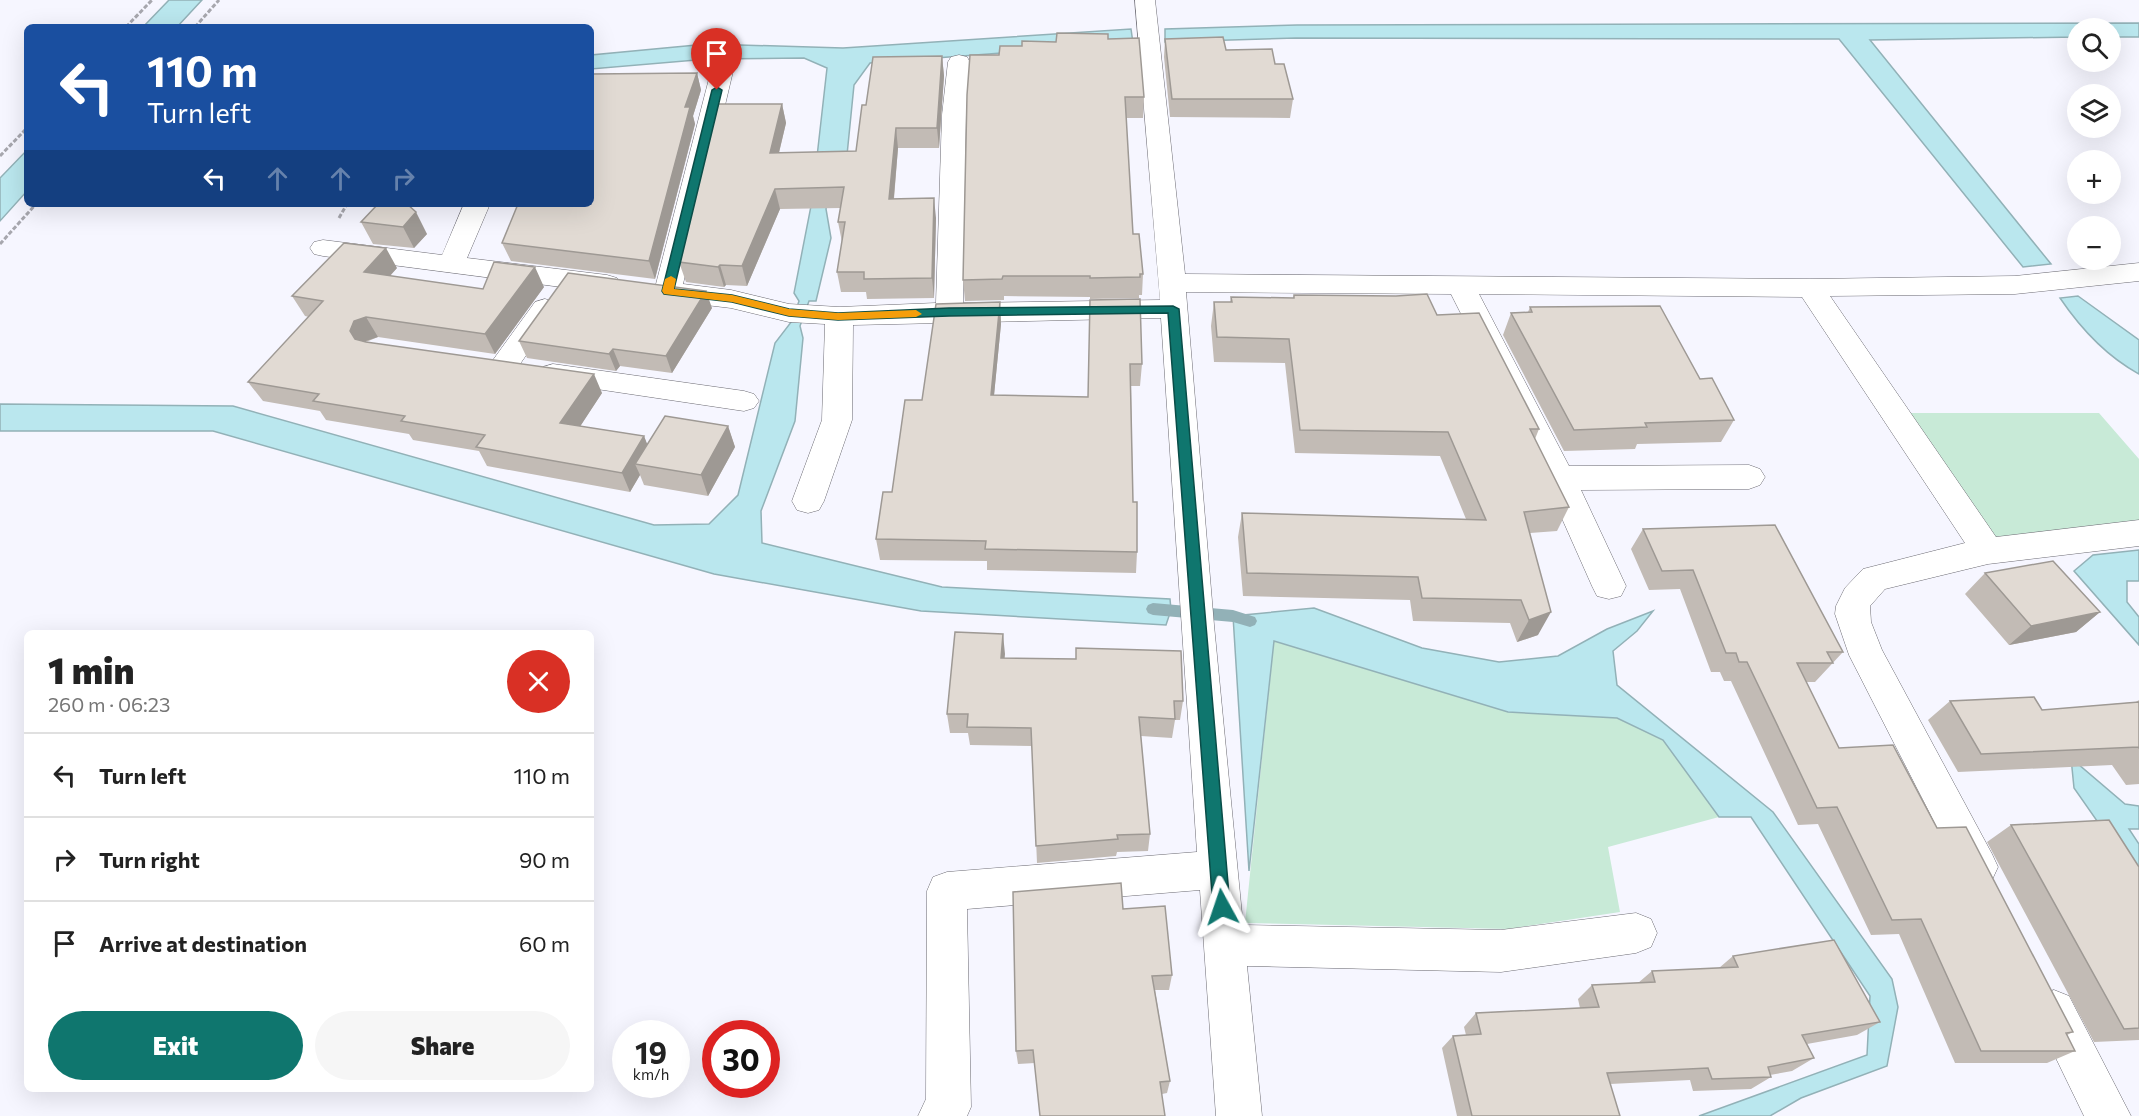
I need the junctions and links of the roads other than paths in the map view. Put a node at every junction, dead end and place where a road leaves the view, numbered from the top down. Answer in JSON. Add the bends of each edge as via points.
{"nodes":[{"id":1,"x":1145,"y":0,"type":"edge"},
{"id":2,"x":959,"y":62,"type":"dead end"},
{"id":3,"x":723,"y":67,"type":"dead end"},
{"id":4,"x":476,"y":207,"type":"edge"},
{"id":5,"x":323,"y":248,"type":"dead end"},
{"id":6,"x":452,"y":264,"type":"junction"},
{"id":7,"x":2139,"y":272,"type":"edge"},
{"id":8,"x":566,"y":280,"type":"junction"},
{"id":9,"x":1461,"y":286,"type":"junction"},
{"id":10,"x":1810,"y":288,"type":"junction"},
{"id":11,"x":668,"y":291,"type":"junction"},
{"id":12,"x":1173,"y":296,"type":"junction"},
{"id":13,"x":949,"y":312,"type":"junction"},
{"id":14,"x":827,"y":316,"type":"junction"},
{"id":15,"x":744,"y":401,"type":"dead end"},
{"id":16,"x":1749,"y":477,"type":"dead end"},
{"id":17,"x":1560,"y":478,"type":"junction"},
{"id":18,"x":808,"y":501,"type":"dead end"},
{"id":19,"x":2139,"y":533,"type":"edge"},
{"id":20,"x":1988,"y":551,"type":"junction"},
{"id":21,"x":1609,"y":586,"type":"dead end"},
{"id":22,"x":1219,"y":869,"type":"junction"},
{"id":23,"x":1997,"y":902,"type":"edge"},
{"id":24,"x":1636,"y":933,"type":"dead end"},
{"id":25,"x":1225,"y":945,"type":"junction"},
{"id":26,"x":2040,"y":985,"type":"edge"},
{"id":27,"x":941,"y":1116,"type":"edge"},
{"id":28,"x":1239,"y":1116,"type":"edge"},
{"id":29,"x":2108,"y":1116,"type":"edge"}],
"edges":[{"from":1,"to":12,"type":"street"},
{"from":2,"to":13,"type":"street"},
{"from":3,"to":11,"type":"street"},
{"from":4,"to":6,"type":"street"},
{"from":5,"to":6,"type":"street"},
{"from":6,"to":8,"type":"street"},
{"from":7,"to":10,"type":"street","via":[[2015,285]]},
{"from":8,"to":11,"type":"street"},
{"from":8,"to":15,"type":"street","via":[[492,365]]},
{"from":9,"to":10,"type":"street"},
{"from":9,"to":12,"type":"street"},
{"from":9,"to":17,"type":"street"},
{"from":10,"to":20,"type":"street"},
{"from":11,"to":14,"type":"street"},
{"from":12,"to":13,"type":"street"},
{"from":12,"to":22,"type":"street"},
{"from":13,"to":14,"type":"street"},
{"from":14,"to":18,"type":"street","via":[[837,420]]},
{"from":16,"to":17,"type":"street"},
{"from":17,"to":21,"type":"street"},
{"from":19,"to":20,"type":"street"},
{"from":20,"to":23,"type":"street","via":[[1875,578],[1860,590],[1851,605],[1854,624],[1868,656]]},
{"from":22,"to":25,"type":"street"},
{"from":22,"to":27,"type":"street","via":[[947,891],[948,1107]]},
{"from":24,"to":25,"type":"street","via":[[1501,951]]},
{"from":25,"to":28,"type":"street"},
{"from":26,"to":29,"type":"street"}]}
